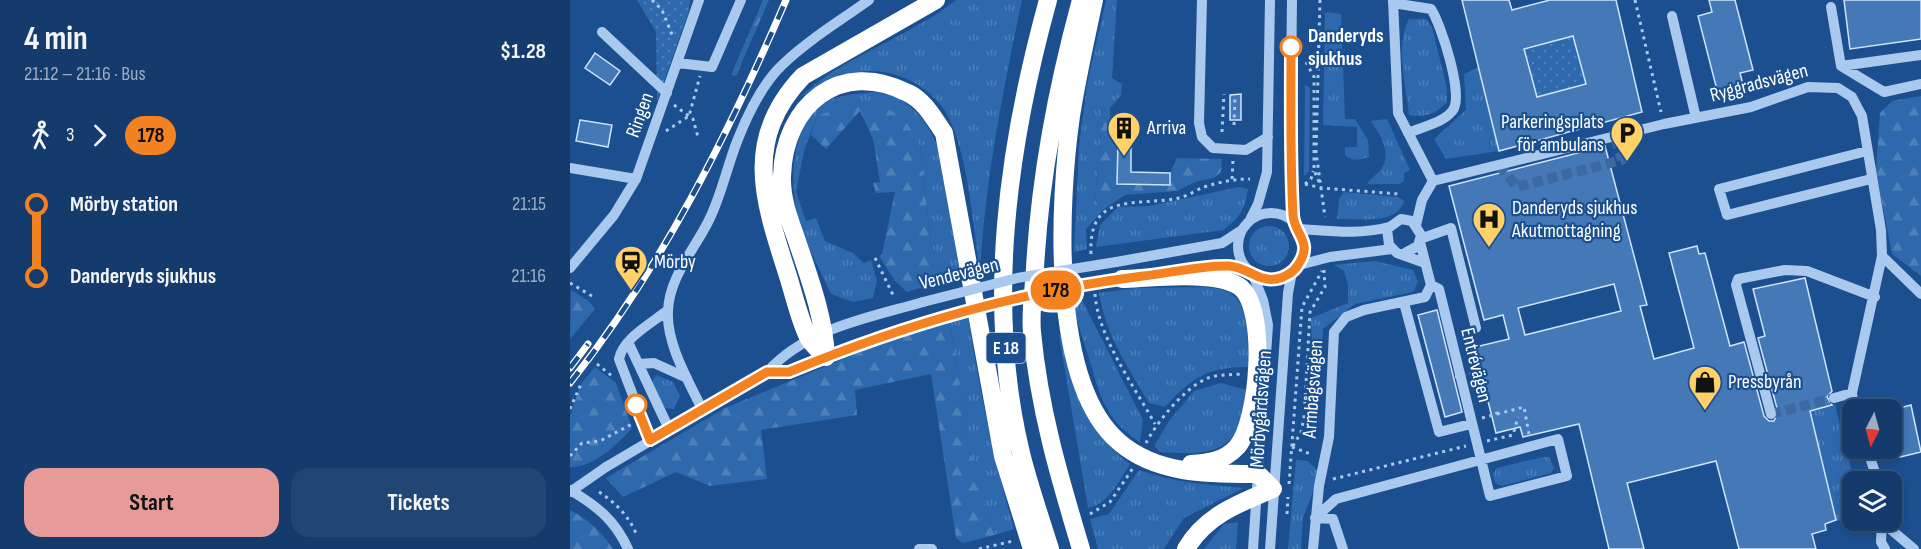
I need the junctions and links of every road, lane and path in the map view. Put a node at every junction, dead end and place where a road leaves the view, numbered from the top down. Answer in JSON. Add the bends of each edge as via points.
{"nodes":[{"id":1,"x":652,"y":0,"type":"edge"},
{"id":2,"x":699,"y":0,"type":"edge"},
{"id":3,"x":741,"y":0,"type":"edge"},
{"id":4,"x":869,"y":0,"type":"edge"},
{"id":5,"x":936,"y":0,"type":"edge"},
{"id":6,"x":1048,"y":0,"type":"edge"},
{"id":7,"x":1081,"y":0,"type":"edge"},
{"id":8,"x":1094,"y":0,"type":"edge"},
{"id":9,"x":1202,"y":0,"type":"edge"},
{"id":10,"x":1270,"y":0,"type":"edge"},
{"id":11,"x":1292,"y":0,"type":"edge"},
{"id":12,"x":1320,"y":0,"type":"edge"},
{"id":13,"x":1635,"y":0,"type":"edge"},
{"id":14,"x":1393,"y":2,"type":"edge"},
{"id":15,"x":1831,"y":8,"type":"dead end"},
{"id":16,"x":1672,"y":16,"type":"dead end"},
{"id":17,"x":602,"y":32,"type":"dead end"},
{"id":18,"x":1921,"y":56,"type":"edge"},
{"id":19,"x":1306,"y":62,"type":"dead end"},
{"id":20,"x":702,"y":66,"type":"junction"},
{"id":21,"x":1841,"y":66,"type":"junction"},
{"id":22,"x":676,"y":67,"type":"junction"},
{"id":23,"x":1921,"y":84,"type":"edge"},
{"id":24,"x":666,"y":93,"type":"junction"},
{"id":25,"x":1224,"y":94,"type":"dead end"},
{"id":26,"x":1235,"y":95,"type":"dead end"},
{"id":27,"x":674,"y":105,"type":"dead end"},
{"id":28,"x":689,"y":116,"type":"junction"},
{"id":29,"x":1696,"y":118,"type":"junction"},
{"id":30,"x":1664,"y":124,"type":"junction"},
{"id":31,"x":1234,"y":125,"type":"dead end"},
{"id":32,"x":665,"y":131,"type":"dead end"},
{"id":33,"x":1222,"y":132,"type":"dead end"},
{"id":34,"x":1408,"y":133,"type":"junction"},
{"id":35,"x":698,"y":137,"type":"dead end"},
{"id":36,"x":1268,"y":137,"type":"junction"},
{"id":37,"x":1867,"y":151,"type":"junction"},
{"id":38,"x":1233,"y":159,"type":"dead end"},
{"id":39,"x":570,"y":168,"type":"edge"},
{"id":40,"x":1314,"y":170,"type":"junction"},
{"id":41,"x":636,"y":178,"type":"junction"},
{"id":42,"x":1232,"y":179,"type":"dead end"},
{"id":43,"x":1871,"y":179,"type":"junction"},
{"id":44,"x":1432,"y":181,"type":"junction"},
{"id":45,"x":1322,"y":188,"type":"junction"},
{"id":46,"x":1399,"y":194,"type":"dead end"},
{"id":47,"x":1422,"y":200,"type":"junction"},
{"id":48,"x":1325,"y":217,"type":"dead end"},
{"id":49,"x":1404,"y":219,"type":"junction"},
{"id":50,"x":1250,"y":220,"type":"junction"},
{"id":51,"x":1297,"y":225,"type":"junction"},
{"id":52,"x":1417,"y":226,"type":"junction"},
{"id":53,"x":1389,"y":227,"type":"junction"},
{"id":54,"x":1242,"y":230,"type":"junction"},
{"id":55,"x":1436,"y":231,"type":"junction"},
{"id":56,"x":1420,"y":240,"type":"junction"},
{"id":57,"x":1392,"y":249,"type":"junction"},
{"id":58,"x":1405,"y":253,"type":"junction"},
{"id":59,"x":1882,"y":256,"type":"junction"},
{"id":60,"x":875,"y":258,"type":"dead end"},
{"id":61,"x":1425,"y":263,"type":"junction"},
{"id":62,"x":570,"y":268,"type":"edge"},
{"id":63,"x":1296,"y":269,"type":"junction"},
{"id":64,"x":1119,"y":270,"type":"junction"},
{"id":65,"x":1249,"y":272,"type":"junction"},
{"id":66,"x":570,"y":283,"type":"edge"},
{"id":67,"x":1431,"y":285,"type":"junction"},
{"id":68,"x":1921,"y":294,"type":"edge"},
{"id":69,"x":592,"y":296,"type":"dead end"},
{"id":70,"x":1875,"y":297,"type":"junction"},
{"id":71,"x":1404,"y":303,"type":"junction"},
{"id":72,"x":899,"y":309,"type":"junction"},
{"id":73,"x":668,"y":310,"type":"junction"},
{"id":74,"x":1476,"y":328,"type":"dead end"},
{"id":75,"x":816,"y":335,"type":"junction"},
{"id":76,"x":628,"y":342,"type":"junction"},
{"id":77,"x":826,"y":357,"type":"junction"},
{"id":78,"x":639,"y":364,"type":"junction"},
{"id":79,"x":767,"y":372,"type":"junction"},
{"id":80,"x":1476,"y":373,"type":"dead end"},
{"id":81,"x":1246,"y":374,"type":"dead end"},
{"id":82,"x":1455,"y":377,"type":"dead end"},
{"id":83,"x":687,"y":378,"type":"junction"},
{"id":84,"x":581,"y":384,"type":"dead end"},
{"id":85,"x":1852,"y":393,"type":"junction"},
{"id":86,"x":1834,"y":398,"type":"tunnel mouth"},
{"id":87,"x":1853,"y":399,"type":"edge"},
{"id":88,"x":570,"y":409,"type":"edge"},
{"id":89,"x":702,"y":409,"type":"junction"},
{"id":90,"x":1771,"y":414,"type":"dead end"},
{"id":91,"x":1518,"y":417,"type":"dead end"},
{"id":92,"x":641,"y":418,"type":"junction"},
{"id":93,"x":1471,"y":422,"type":"junction"},
{"id":94,"x":669,"y":429,"type":"junction"},
{"id":95,"x":1539,"y":432,"type":"dead end"},
{"id":96,"x":650,"y":440,"type":"junction"},
{"id":97,"x":1145,"y":444,"type":"dead end"},
{"id":98,"x":1477,"y":444,"type":"junction"},
{"id":99,"x":1292,"y":447,"type":"junction"},
{"id":100,"x":570,"y":456,"type":"edge"},
{"id":101,"x":1481,"y":458,"type":"junction"},
{"id":102,"x":1169,"y":466,"type":"junction"},
{"id":103,"x":1133,"y":468,"type":"dead end"},
{"id":104,"x":1258,"y":474,"type":"junction"},
{"id":105,"x":1320,"y":481,"type":"junction"},
{"id":106,"x":570,"y":491,"type":"edge"},
{"id":107,"x":1265,"y":492,"type":"junction"},
{"id":108,"x":1090,"y":514,"type":"dead end"},
{"id":109,"x":1315,"y":518,"type":"junction"},
{"id":110,"x":1882,"y":531,"type":"edge"},
{"id":111,"x":1893,"y":531,"type":"edge"},
{"id":112,"x":1025,"y":544,"type":"edge"},
{"id":113,"x":932,"y":548,"type":"edge"},
{"id":114,"x":628,"y":549,"type":"edge"},
{"id":115,"x":920,"y":549,"type":"edge"},
{"id":116,"x":979,"y":549,"type":"edge"},
{"id":117,"x":1050,"y":549,"type":"edge"},
{"id":118,"x":1081,"y":549,"type":"edge"},
{"id":119,"x":1186,"y":549,"type":"edge"},
{"id":120,"x":1253,"y":549,"type":"edge"},
{"id":121,"x":1270,"y":549,"type":"edge"},
{"id":122,"x":1313,"y":549,"type":"edge"},
{"id":123,"x":1343,"y":549,"type":"edge"},
{"id":124,"x":1885,"y":549,"type":"edge"},
{"id":125,"x":1914,"y":549,"type":"edge"}],
"edges":[{"from":1,"to":22,"type":"path","via":[[662,10],[673,37]]},
{"from":2,"to":22,"type":"street","name":"Ringen"},
{"from":3,"to":20,"type":"street","via":[[712,67]]},
{"from":4,"to":73,"type":"street","via":[[780,66],[754,104],[737,140],[721,195],[681,268]]},
{"from":5,"to":75,"type":"highway","via":[[803,76],[787,92],[767,133],[763,154],[765,195]]},
{"from":6,"to":117,"type":"highway","number":"E 18","via":[[1015,142],[1004,256],[1010,384],[1021,452]]},
{"from":7,"to":118,"type":"highway","number":"E 18","via":[[1048,145],[1037,228],[1032,330],[1050,447]]},
{"from":8,"to":102,"type":"highway","via":[[1071,117],[1062,240],[1067,315],[1075,360],[1103,426],[1120,443],[1147,459]]},
{"from":9,"to":36,"type":"street","via":[[1202,137],[1213,148],[1245,150]]},
{"from":10,"to":36,"type":"street"},
{"from":11,"to":51,"type":"street","via":[[1290,168]]},
{"from":12,"to":45,"type":"path","via":[[1316,152]]},
{"from":13,"to":30,"type":"path"},
{"from":14,"to":34,"type":"street","via":[[1398,113]]},
{"from":14,"to":34,"type":"street","via":[[1431,9],[1440,21],[1457,97],[1453,110]]},
{"from":15,"to":21,"type":"street"},
{"from":16,"to":29,"type":"street"},
{"from":17,"to":24,"type":"street"},
{"from":18,"to":21,"type":"street"},
{"from":19,"to":40,"type":"path","via":[[1314,77]]},
{"from":20,"to":22,"type":"street"},
{"from":20,"to":28,"type":"path"},
{"from":21,"to":23,"type":"street","via":[[1884,92]]},
{"from":22,"to":24,"type":"street","name":"Ringen"},
{"from":24,"to":41,"type":"street","name":"Ringen"},
{"from":25,"to":33,"type":"path"},
{"from":26,"to":31,"type":"path"},
{"from":27,"to":28,"type":"path"},
{"from":28,"to":32,"type":"path"},
{"from":28,"to":35,"type":"path"},
{"from":29,"to":30,"type":"street","name":"Ryggradsvägen"},
{"from":29,"to":37,"type":"street","name":"Ryggradsvägen","via":[[1751,107],[1808,87],[1838,88],[1852,97],[1862,116]]},
{"from":30,"to":44,"type":"street","name":"Ryggradsvägen"},
{"from":34,"to":44,"type":"street"},
{"from":36,"to":50,"type":"street","via":[[1267,172]]},
{"from":37,"to":43,"type":"street","name":"Ryggradsvägen"},
{"from":37,"to":43,"type":"street","via":[[1719,189],[1727,215]]},
{"from":38,"to":42,"type":"path"},
{"from":39,"to":41,"type":"street"},
{"from":40,"to":45,"type":"path"},
{"from":40,"to":45,"type":"path","via":[[1305,184]]},
{"from":41,"to":62,"type":"street","name":"Ringen","via":[[614,215]]},
{"from":43,"to":59,"type":"street","name":"Ryggradsvägen"},
{"from":44,"to":47,"type":"street"},
{"from":45,"to":46,"type":"path"},
{"from":45,"to":48,"type":"path"},
{"from":47,"to":49,"type":"street"},
{"from":47,"to":52,"type":"street"},
{"from":49,"to":52,"type":"street"},
{"from":49,"to":53,"type":"street"},
{"from":50,"to":51,"type":"street","via":[[1265,213],[1283,215]]},
{"from":50,"to":54,"type":"street"},
{"from":51,"to":53,"type":"street","via":[[1333,233],[1371,232]]},
{"from":51,"to":63,"type":"street","via":[[1304,240],[1304,253]]},
{"from":52,"to":55,"type":"street"},
{"from":52,"to":56,"type":"street"},
{"from":53,"to":57,"type":"street","via":[[1386,240]]},
{"from":54,"to":64,"type":"street","name":"Vendevägen","via":[[1222,243]]},
{"from":54,"to":65,"type":"street","via":[[1237,244],[1239,258]]},
{"from":55,"to":56,"type":"street"},
{"from":55,"to":74,"type":"street","via":[[1451,228]]},
{"from":56,"to":58,"type":"street","via":[[1414,250]]},
{"from":56,"to":61,"type":"street"},
{"from":57,"to":58,"type":"street"},
{"from":57,"to":63,"type":"street","via":[[1330,257]]},
{"from":58,"to":61,"type":"street"},
{"from":59,"to":68,"type":"street"},
{"from":59,"to":70,"type":"street","name":"Ryggradsvägen"},
{"from":60,"to":72,"type":"path"},
{"from":61,"to":67,"type":"street"},
{"from":63,"to":65,"type":"street","via":[[1277,279]]},
{"from":63,"to":107,"type":"street","name":"Mörbygårdsvägen","via":[[1288,293]]},
{"from":64,"to":65,"type":"street","name":"Vendevägen","via":[[1227,266]]},
{"from":64,"to":72,"type":"street","name":"Vendevägen","bridge":true,"via":[[1017,278]]},
{"from":64,"to":77,"type":"street","name":"Vendevägen","bridge":true,"via":[[925,321]]},
{"from":64,"to":102,"type":"highway","via":[[1216,279],[1238,285],[1255,311],[1257,344],[1247,432],[1227,456],[1212,463]]},
{"from":65,"to":104,"type":"street","name":"Mörbygårdsvägen","via":[[1263,300],[1268,325]]},
{"from":66,"to":69,"type":"path"},
{"from":67,"to":71,"type":"street","name":"Armbågsvägen","via":[[1425,297]]},
{"from":67,"to":93,"type":"street","name":"Entrévägen","via":[[1439,289]]},
{"from":70,"to":85,"type":"street","name":"Ryggradsvägen"},
{"from":70,"to":90,"type":"street","via":[[1807,271],[1785,270],[1738,279],[1736,285]]},
{"from":71,"to":93,"type":"street","via":[[1439,432]]},
{"from":71,"to":105,"type":"street","name":"Armbågsvägen","via":[[1346,317],[1334,332],[1329,437]]},
{"from":72,"to":75,"type":"street","name":"Vendevägen"},
{"from":73,"to":76,"type":"street"},
{"from":73,"to":83,"type":"street","via":[[670,331]]},
{"from":75,"to":77,"type":"highway"},
{"from":75,"to":79,"type":"street","name":"Vendevägen","via":[[783,354]]},
{"from":75,"to":112,"type":"highway","via":[[781,178],[786,142],[798,115],[817,96],[846,82],[880,83],[910,93],[928,109],[944,133],[1003,456]]},
{"from":76,"to":78,"type":"street"},
{"from":76,"to":92,"type":"street","via":[[620,359]]},
{"from":77,"to":79,"type":"street","name":"Vendevägen","via":[[789,372]]},
{"from":78,"to":83,"type":"street","via":[[654,363]]},
{"from":78,"to":94,"type":"street"},
{"from":79,"to":89,"type":"street","name":"Vendevägen"},
{"from":80,"to":82,"type":"path","bridge":true},
{"from":81,"to":97,"type":"path","via":[[1209,378],[1190,390],[1155,424]]},
{"from":83,"to":89,"type":"street"},
{"from":84,"to":88,"type":"path"},
{"from":85,"to":86,"type":"street"},
{"from":85,"to":87,"type":"street","name":"Ryggradsvägen"},
{"from":89,"to":94,"type":"street","name":"Vendevägen"},
{"from":91,"to":98,"type":"path","via":[[1513,435]]},
{"from":92,"to":96,"type":"street"},
{"from":92,"to":100,"type":"path","via":[[600,441],[582,443]]},
{"from":93,"to":95,"type":"path","via":[[1524,407],[1529,434]]},
{"from":93,"to":98,"type":"street","name":"Entrévägen"},
{"from":94,"to":96,"type":"street","name":"Vendevägen"},
{"from":96,"to":106,"type":"street","name":"Vendevägen","bridge":true},
{"from":98,"to":101,"type":"street","name":"Entrévägen"},
{"from":98,"to":105,"type":"path"},
{"from":99,"to":99,"type":"path","via":[[1302,307],[1324,267],[1325,287],[1310,312],[1304,418]]},
{"from":99,"to":105,"type":"path","via":[[1312,454]]},
{"from":101,"to":101,"type":"street","name":"Entrévägen","via":[[1558,439],[1567,476],[1490,496]]},
{"from":101,"to":109,"type":"street","via":[[1336,499]]},
{"from":102,"to":104,"type":"highway","via":[[1206,474]]},
{"from":103,"to":108,"type":"path","via":[[1110,502]]},
{"from":104,"to":107,"type":"highway"},
{"from":105,"to":109,"type":"street","name":"Armbågsvägen"},
{"from":106,"to":114,"type":"street","via":[[607,514]]},
{"from":107,"to":119,"type":"highway","via":[[1214,517],[1194,534]]},
{"from":107,"to":120,"type":"street","name":"Mörbygårdsvägen"},
{"from":107,"to":121,"type":"street","name":"Mörbygårdsvägen"},
{"from":109,"to":122,"type":"street","name":"Armbågsvägen"},
{"from":109,"to":123,"type":"street","via":[[1334,519]]},
{"from":110,"to":124,"type":"street"},
{"from":111,"to":125,"type":"street"},
{"from":112,"to":116,"type":"path"},
{"from":113,"to":115,"type":"street"}]}
